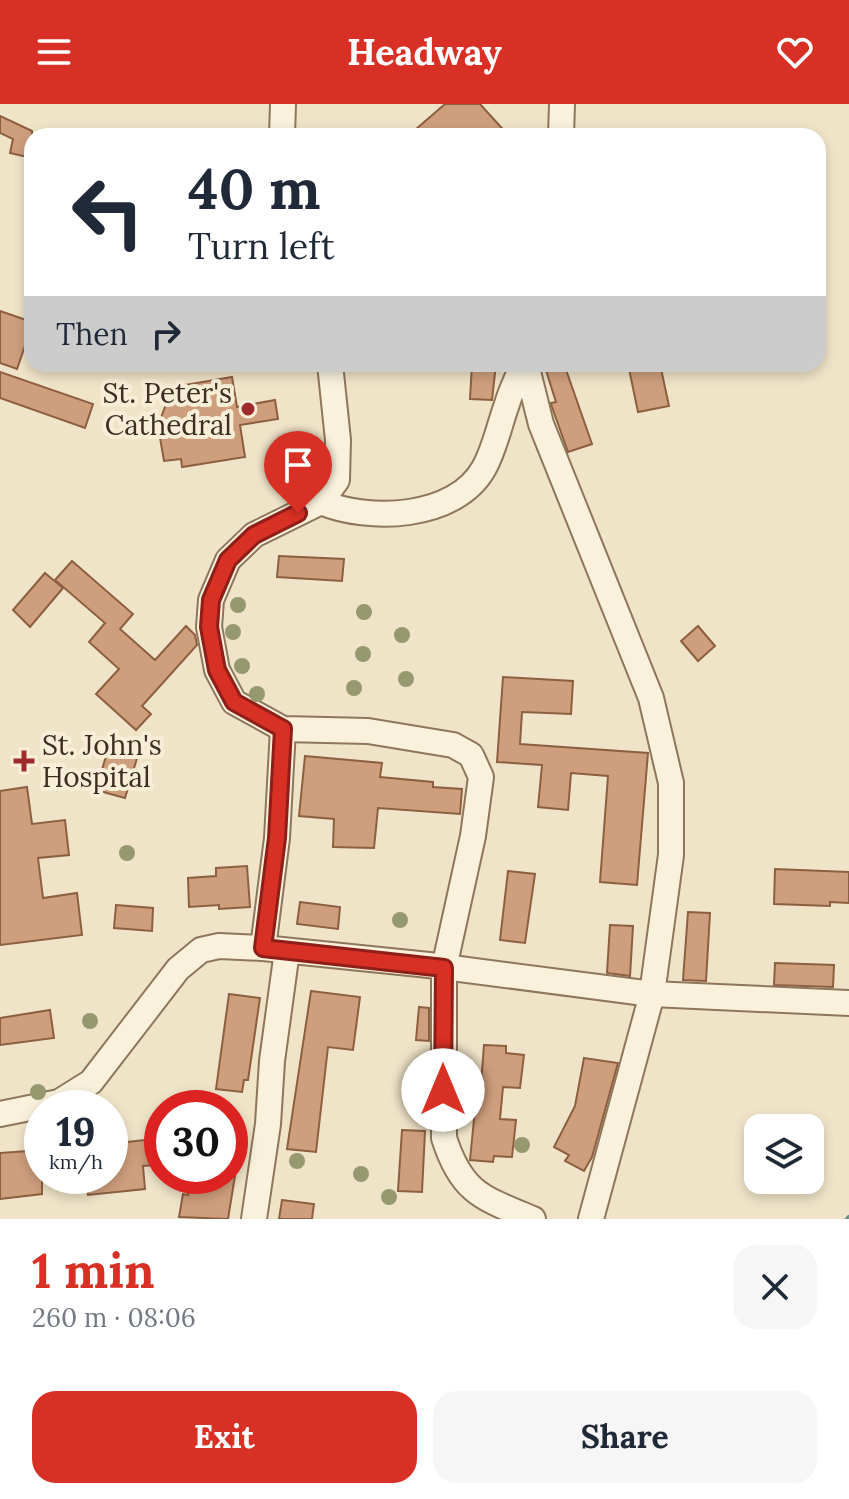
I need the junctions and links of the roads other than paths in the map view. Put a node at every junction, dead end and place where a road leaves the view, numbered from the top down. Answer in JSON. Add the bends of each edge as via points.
{"nodes":[{"id":1,"x":283,"y":104,"type":"edge"},
{"id":2,"x":562,"y":104,"type":"edge"},
{"id":3,"x":282,"y":128,"type":"edge"},
{"id":4,"x":561,"y":128,"type":"edge"},
{"id":5,"x":331,"y":372,"type":"edge"},
{"id":6,"x":521,"y":372,"type":"edge"},
{"id":7,"x":527,"y":372,"type":"edge"},
{"id":8,"x":321,"y":502,"type":"junction"},
{"id":9,"x":283,"y":729,"type":"junction"},
{"id":10,"x":275,"y":950,"type":"junction"},
{"id":11,"x":444,"y":968,"type":"junction"},
{"id":12,"x":652,"y":994,"type":"junction"},
{"id":13,"x":849,"y":1003,"type":"edge"},
{"id":14,"x":0,"y":1114,"type":"edge"},
{"id":15,"x":254,"y":1219,"type":"edge"},
{"id":16,"x":533,"y":1219,"type":"edge"},
{"id":17,"x":591,"y":1219,"type":"edge"}],
"edges":[{"from":1,"to":3,"type":"street"},
{"from":2,"to":4,"type":"street"},
{"from":5,"to":8,"type":"street","via":[[337,480]]},
{"from":6,"to":8,"type":"street","via":[[483,470],[471,486],[444,502],[381,515]]},
{"from":7,"to":12,"type":"street","via":[[541,424],[651,698],[668,763],[671,855]]},
{"from":8,"to":9,"type":"street","via":[[254,535],[228,560],[211,600],[209,627],[217,670],[234,702]]},
{"from":9,"to":10,"type":"street"},
{"from":9,"to":11,"type":"street","via":[[368,731],[453,745],[471,755],[481,777]]},
{"from":10,"to":11,"type":"street"},
{"from":10,"to":14,"type":"street","via":[[201,950],[178,969],[91,1082],[59,1102]]},
{"from":10,"to":15,"type":"street","via":[[275,1035]]},
{"from":11,"to":12,"type":"street"},
{"from":11,"to":16,"type":"street","via":[[443,1121],[450,1158],[483,1198]]},
{"from":12,"to":13,"type":"street"},
{"from":12,"to":17,"type":"street"}]}
